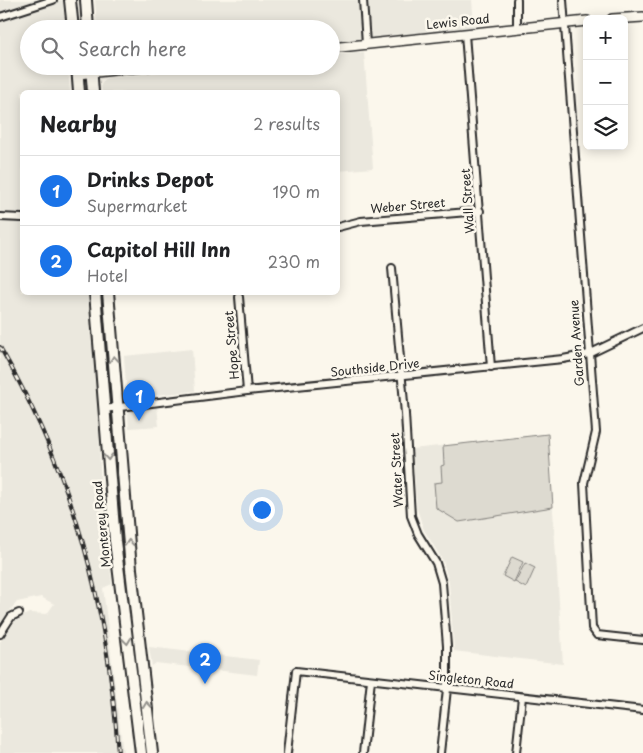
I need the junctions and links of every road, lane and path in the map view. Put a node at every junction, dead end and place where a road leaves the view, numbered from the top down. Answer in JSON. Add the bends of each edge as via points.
{"nodes":[{"id":1,"x":52,"y":0,"type":"edge"},
{"id":2,"x":70,"y":0,"type":"edge"},
{"id":3,"x":86,"y":0,"type":"edge"},
{"id":4,"x":363,"y":0,"type":"edge"},
{"id":5,"x":517,"y":0,"type":"edge"},
{"id":6,"x":564,"y":0,"type":"edge"},
{"id":7,"x":0,"y":17,"type":"edge"},
{"id":8,"x":643,"y":17,"type":"edge"},
{"id":9,"x":628,"y":18,"type":"edge"},
{"id":10,"x":72,"y":20,"type":"edge"},
{"id":11,"x":87,"y":20,"type":"edge"},
{"id":12,"x":583,"y":21,"type":"edge"},
{"id":13,"x":565,"y":22,"type":"junction"},
{"id":14,"x":517,"y":28,"type":"junction"},
{"id":15,"x":465,"y":34,"type":"junction"},
{"id":16,"x":366,"y":44,"type":"junction"},
{"id":17,"x":340,"y":47,"type":"edge"},
{"id":18,"x":77,"y":75,"type":"edge"},
{"id":19,"x":92,"y":75,"type":"edge"},
{"id":20,"x":79,"y":90,"type":"edge"},
{"id":21,"x":93,"y":90,"type":"edge"},
{"id":22,"x":480,"y":211,"type":"junction"},
{"id":23,"x":0,"y":217,"type":"edge"},
{"id":24,"x":20,"y":218,"type":"edge"},
{"id":25,"x":340,"y":226,"type":"edge"},
{"id":26,"x":392,"y":268,"type":"dead end"},
{"id":27,"x":95,"y":295,"type":"edge"},
{"id":28,"x":108,"y":295,"type":"edge"},
{"id":29,"x":239,"y":297,"type":"dead end"},
{"id":30,"x":643,"y":328,"type":"edge"},
{"id":31,"x":589,"y":354,"type":"junction"},
{"id":32,"x":491,"y":367,"type":"junction"},
{"id":33,"x":400,"y":377,"type":"junction"},
{"id":34,"x":247,"y":391,"type":"junction"},
{"id":35,"x":118,"y":407,"type":"junction"},
{"id":36,"x":104,"y":408,"type":"junction"},
{"id":37,"x":134,"y":591,"type":"junction"},
{"id":38,"x":122,"y":593,"type":"junction"},
{"id":39,"x":19,"y":613,"type":"dead end"},
{"id":40,"x":0,"y":634,"type":"edge"},
{"id":41,"x":643,"y":640,"type":"edge"},
{"id":42,"x":370,"y":680,"type":"junction"},
{"id":43,"x":447,"y":689,"type":"junction"},
{"id":44,"x":522,"y":697,"type":"junction"},
{"id":45,"x":643,"y":710,"type":"edge"},
{"id":46,"x":140,"y":753,"type":"edge"},
{"id":47,"x":152,"y":753,"type":"edge"},
{"id":48,"x":287,"y":753,"type":"edge"},
{"id":49,"x":363,"y":753,"type":"edge"},
{"id":50,"x":440,"y":753,"type":"edge"},
{"id":51,"x":516,"y":753,"type":"edge"}],
"edges":[{"from":1,"to":7,"type":"street"},
{"from":2,"to":10,"type":"main road"},
{"from":3,"to":11,"type":"main road"},
{"from":4,"to":16,"type":"street"},
{"from":5,"to":14,"type":"street"},
{"from":6,"to":13,"type":"street","name":"Garden Avenue"},
{"from":8,"to":9,"type":"street"},
{"from":12,"to":13,"type":"street","name":"Lewis Road"},
{"from":13,"to":14,"type":"street","name":"Lewis Road"},
{"from":13,"to":31,"type":"street","name":"Garden Avenue"},
{"from":14,"to":15,"type":"street","name":"Lewis Road"},
{"from":15,"to":16,"type":"street","name":"Lewis Road"},
{"from":15,"to":22,"type":"street","name":"Wall Street"},
{"from":16,"to":17,"type":"street","name":"Lewis Road"},
{"from":18,"to":20,"type":"main road"},
{"from":19,"to":21,"type":"main road"},
{"from":22,"to":25,"type":"street","name":"Weber Street","via":[[361,221]]},
{"from":22,"to":32,"type":"street","name":"Wall Street"},
{"from":23,"to":24,"type":"street"},
{"from":26,"to":33,"type":"street","name":"Water Street"},
{"from":27,"to":36,"type":"main road","name":"Monterey Road"},
{"from":35,"to":28,"type":"main road","name":"Monterey Road","one_way":true},
{"from":29,"to":34,"type":"street","name":"Hope Street"},
{"from":30,"to":31,"type":"street","name":"Southside Drive"},
{"from":31,"to":32,"type":"street","name":"Southside Drive"},
{"from":31,"to":41,"type":"street","name":"Garden Avenue","via":[[596,432],[584,483],[592,628],[597,635]]},
{"from":32,"to":33,"type":"street","name":"Southside Drive"},
{"from":33,"to":34,"type":"street","name":"Southside Drive"},
{"from":33,"to":43,"type":"street","name":"Water Street","via":[[411,516],[436,563],[442,583]]},
{"from":34,"to":35,"type":"street","name":"Southside Drive"},
{"from":35,"to":36,"type":"street","name":"Southside Drive"},
{"from":37,"to":35,"type":"main road","name":"Monterey Road","one_way":true},
{"from":36,"to":38,"type":"main road","name":"Monterey Road","one_way":true},
{"from":37,"to":38,"type":"main road"},
{"from":47,"to":37,"type":"main road","name":"Monterey Road","one_way":true},
{"from":38,"to":46,"type":"main road","name":"Monterey Road","one_way":true},
{"from":39,"to":40,"type":"street","via":[[11,617]]},
{"from":42,"to":43,"type":"street","name":"Singleton Road"},
{"from":42,"to":48,"type":"street","name":"Singleton Road","via":[[296,672]]},
{"from":42,"to":49,"type":"street"},
{"from":43,"to":44,"type":"street","name":"Singleton Road"},
{"from":43,"to":50,"type":"street","name":"Water Street"},
{"from":44,"to":45,"type":"street","name":"Singleton Road"},
{"from":44,"to":51,"type":"street"}]}
